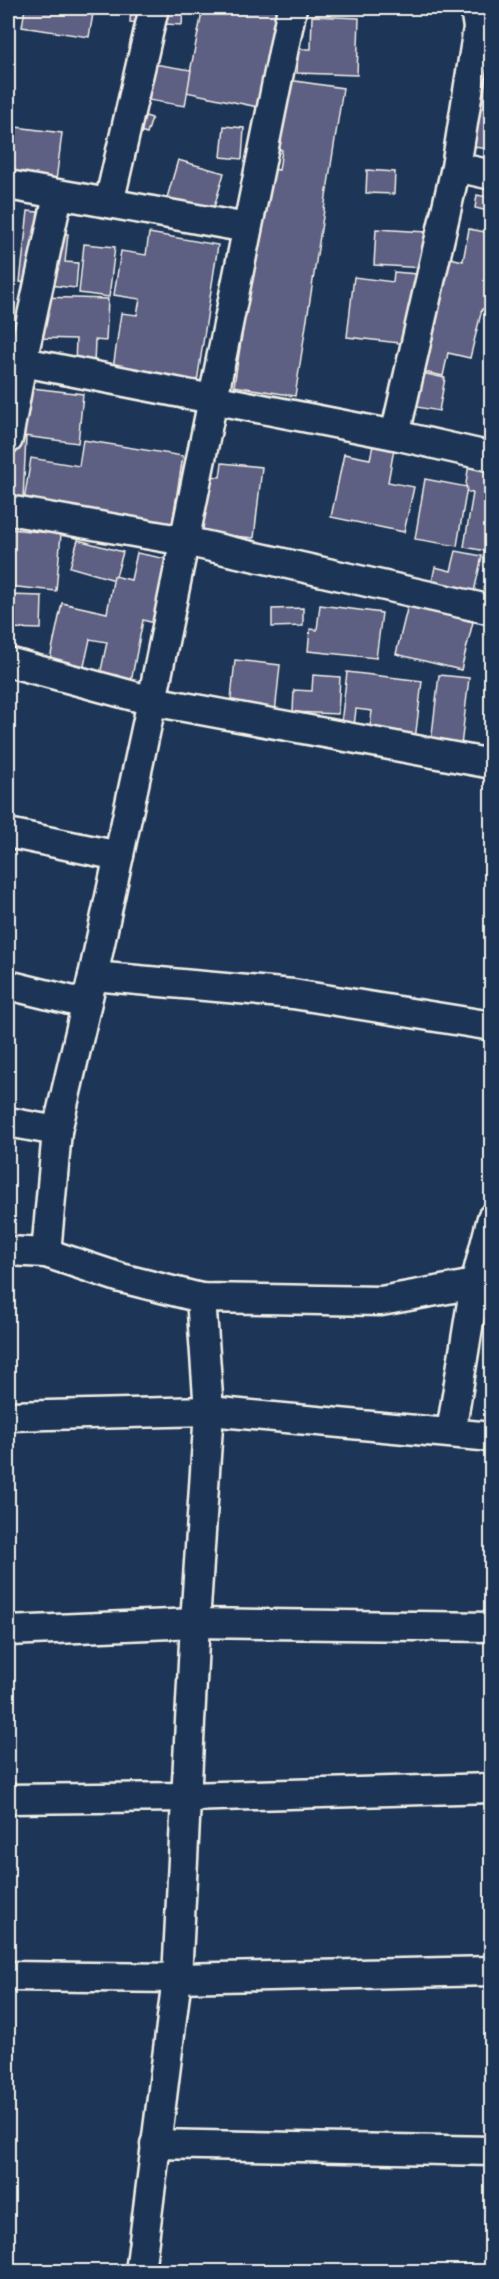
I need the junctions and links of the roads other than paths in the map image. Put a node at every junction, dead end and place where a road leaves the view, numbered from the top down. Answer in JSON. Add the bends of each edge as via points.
{"nodes":[{"id":1,"x":154,"y":8,"type":"edge"},
{"id":2,"x":292,"y":8,"type":"edge"},
{"id":3,"x":475,"y":8,"type":"edge"},
{"id":4,"x":456,"y":167,"type":"junction"},
{"id":5,"x":492,"y":176,"type":"edge"},
{"id":6,"x":8,"y":185,"type":"edge"},
{"id":7,"x":58,"y":195,"type":"junction"},
{"id":8,"x":109,"y":203,"type":"junction"},
{"id":9,"x":247,"y":228,"type":"junction"},
{"id":10,"x":15,"y":360,"type":"edge"},
{"id":11,"x":213,"y":398,"type":"junction"},
{"id":12,"x":395,"y":435,"type":"junction"},
{"id":13,"x":8,"y":439,"type":"edge"},
{"id":14,"x":492,"y":457,"type":"edge"},
{"id":15,"x":8,"y":510,"type":"edge"},
{"id":16,"x":185,"y":541,"type":"junction"},
{"id":17,"x":492,"y":610,"type":"edge"},
{"id":18,"x":8,"y":662,"type":"edge"},
{"id":19,"x":152,"y":700,"type":"junction"},
{"id":20,"x":492,"y":764,"type":"edge"},
{"id":21,"x":8,"y":834,"type":"edge"},
{"id":22,"x":119,"y":856,"type":"junction"},
{"id":23,"x":93,"y":976,"type":"junction"},
{"id":24,"x":8,"y":985,"type":"edge"},
{"id":25,"x":86,"y":1004,"type":"junction"},
{"id":26,"x":492,"y":1026,"type":"edge"},
{"id":27,"x":8,"y":1122,"type":"edge"},
{"id":28,"x":57,"y":1131,"type":"junction"},
{"id":29,"x":492,"y":1218,"type":"edge"},
{"id":30,"x":8,"y":1251,"type":"edge"},
{"id":31,"x":46,"y":1253,"type":"junction"},
{"id":32,"x":483,"y":1285,"type":"edge"},
{"id":33,"x":201,"y":1298,"type":"junction"},
{"id":34,"x":209,"y":1411,"type":"junction"},
{"id":35,"x":8,"y":1416,"type":"edge"},
{"id":36,"x":451,"y":1432,"type":"junction"},
{"id":37,"x":492,"y":1437,"type":"edge"},
{"id":38,"x":195,"y":1623,"type":"junction"},
{"id":39,"x":492,"y":1627,"type":"edge"},
{"id":40,"x":8,"y":1631,"type":"edge"},
{"id":41,"x":492,"y":1788,"type":"edge"},
{"id":42,"x":186,"y":1797,"type":"junction"},
{"id":43,"x":8,"y":1799,"type":"edge"},
{"id":44,"x":492,"y":1971,"type":"edge"},
{"id":45,"x":8,"y":1976,"type":"edge"},
{"id":46,"x":177,"y":1978,"type":"junction"},
{"id":47,"x":155,"y":2144,"type":"junction"},
{"id":48,"x":492,"y":2151,"type":"edge"},
{"id":49,"x":140,"y":2271,"type":"edge"}],
"edges":[{"from":1,"to":8,"type":"street"},
{"from":2,"to":9,"type":"street"},
{"from":3,"to":4,"type":"street","via":[[478,28]]},
{"from":4,"to":5,"type":"street"},
{"from":4,"to":12,"type":"street"},
{"from":6,"to":7,"type":"street"},
{"from":7,"to":8,"type":"street"},
{"from":7,"to":10,"type":"street"},
{"from":8,"to":9,"type":"street"},
{"from":9,"to":11,"type":"street"},
{"from":10,"to":11,"type":"street"},
{"from":10,"to":13,"type":"street"},
{"from":11,"to":12,"type":"street"},
{"from":11,"to":16,"type":"street"},
{"from":12,"to":14,"type":"street"},
{"from":15,"to":16,"type":"street"},
{"from":16,"to":17,"type":"street"},
{"from":16,"to":19,"type":"street"},
{"from":18,"to":19,"type":"street"},
{"from":19,"to":20,"type":"street"},
{"from":19,"to":22,"type":"street"},
{"from":21,"to":22,"type":"street"},
{"from":22,"to":23,"type":"street"},
{"from":23,"to":25,"type":"street"},
{"from":23,"to":26,"type":"street","via":[[293,994]]},
{"from":24,"to":25,"type":"street"},
{"from":25,"to":28,"type":"street"},
{"from":27,"to":28,"type":"street"},
{"from":28,"to":31,"type":"street"},
{"from":29,"to":32,"type":"street"},
{"from":30,"to":31,"type":"street"},
{"from":31,"to":33,"type":"street"},
{"from":32,"to":33,"type":"street","via":[[381,1301]]},
{"from":32,"to":36,"type":"street"},
{"from":33,"to":34,"type":"street"},
{"from":34,"to":35,"type":"street"},
{"from":34,"to":36,"type":"street"},
{"from":34,"to":38,"type":"street"},
{"from":36,"to":37,"type":"street"},
{"from":38,"to":39,"type":"street"},
{"from":38,"to":40,"type":"street"},
{"from":38,"to":42,"type":"street"},
{"from":41,"to":42,"type":"street"},
{"from":42,"to":43,"type":"street"},
{"from":42,"to":46,"type":"street"},
{"from":44,"to":46,"type":"street"},
{"from":45,"to":46,"type":"street"},
{"from":46,"to":47,"type":"street"},
{"from":47,"to":48,"type":"street"},
{"from":47,"to":49,"type":"street"}]}
